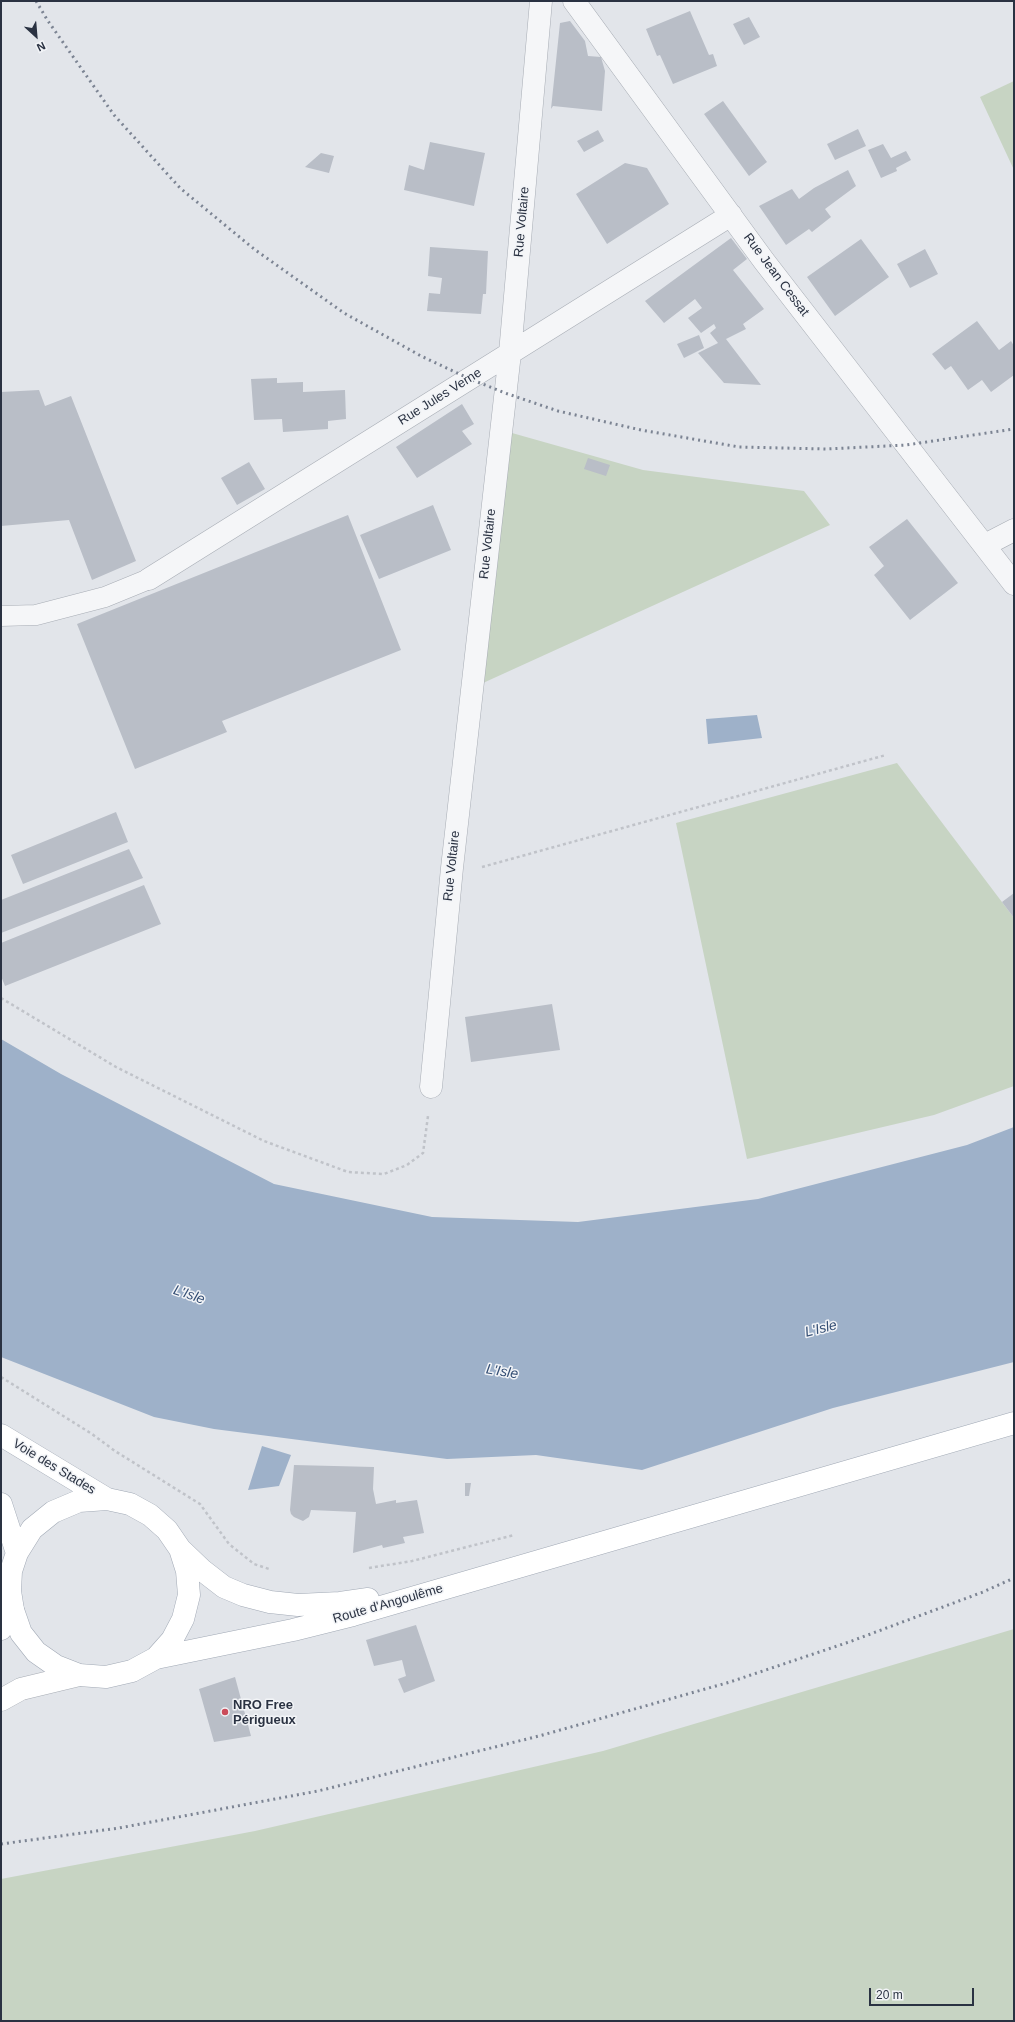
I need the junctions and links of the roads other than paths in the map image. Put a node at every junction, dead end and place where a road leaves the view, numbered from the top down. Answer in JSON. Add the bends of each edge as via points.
{"nodes":[{"id":1,"x":541,"y":1,"type":"edge"},
{"id":2,"x":574,"y":1,"type":"edge"},
{"id":3,"x":731,"y":215,"type":"junction"},
{"id":4,"x":510,"y":353,"type":"junction"},
{"id":5,"x":1014,"y":530,"type":"edge"},
{"id":6,"x":985,"y":545,"type":"junction"},
{"id":7,"x":148,"y":579,"type":"joint"},
{"id":8,"x":1014,"y":584,"type":"edge"},
{"id":9,"x":1,"y":616,"type":"edge"},
{"id":10,"x":431,"y":1087,"type":"road end"},
{"id":11,"x":1014,"y":1423,"type":"edge"},
{"id":12,"x":1,"y":1435,"type":"edge"},
{"id":13,"x":107,"y":1499,"type":"junction"},
{"id":14,"x":1,"y":1504,"type":"edge"},
{"id":15,"x":180,"y":1549,"type":"junction"},
{"id":16,"x":17,"y":1553,"type":"junction"},
{"id":17,"x":453,"y":1586,"type":"junction"},
{"id":18,"x":12,"y":1610,"type":"junction"},
{"id":19,"x":1,"y":1629,"type":"edge"},
{"id":20,"x":156,"y":1658,"type":"junction"},
{"id":21,"x":79,"y":1676,"type":"junction"},
{"id":22,"x":1,"y":1700,"type":"edge"}],
"edges":[{"from":1,"to":4,"type":"street","name":"Rue Voltaire"},
{"from":2,"to":3,"type":"street","name":"Rue Jean Cessat"},
{"from":3,"to":4,"type":"street","name":"Rue Jules Verne"},
{"from":3,"to":6,"type":"street","name":"Rue Jean Cessat"},
{"from":4,"to":7,"type":"street","name":"Rue Jules Verne"},
{"from":4,"to":10,"type":"street","name":"Rue Voltaire","via":[[452,868]]},
{"from":5,"to":6,"type":"street"},
{"from":6,"to":8,"type":"street","name":"Rue Jean Cessat"},
{"from":7,"to":9,"type":"lane","via":[[104,597],[36,615]]},
{"from":11,"to":17,"type":"main road"},
{"from":12,"to":13,"type":"main road","name":"Voie des Stades"},
{"from":13,"to":15,"type":"main road","via":[[130,1504],[150,1515],[167,1530]]},
{"from":13,"to":16,"type":"main road","via":[[80,1501],[54,1512],[32,1529]]},
{"from":14,"to":16,"type":"main road"},
{"from":15,"to":17,"type":"main road","name":"Route d'Angoulême","via":[[224,1586],[243,1595],[270,1602],[298,1605],[340,1603]]},
{"from":15,"to":20,"type":"main road","via":[[187,1572],[188,1595],[185,1611],[172,1640]]},
{"from":16,"to":18,"type":"main road","via":[[11,1571]]},
{"from":17,"to":20,"type":"main road","name":"Route d'Angoulême","via":[[293,1630]]},
{"from":18,"to":19,"type":"main road"},
{"from":18,"to":21,"type":"main road","via":[[21,1633],[36,1652],[56,1666]]},
{"from":20,"to":21,"type":"main road","via":[[132,1671],[113,1676]]},
{"from":21,"to":22,"type":"main road","via":[[22,1689]]}]}
